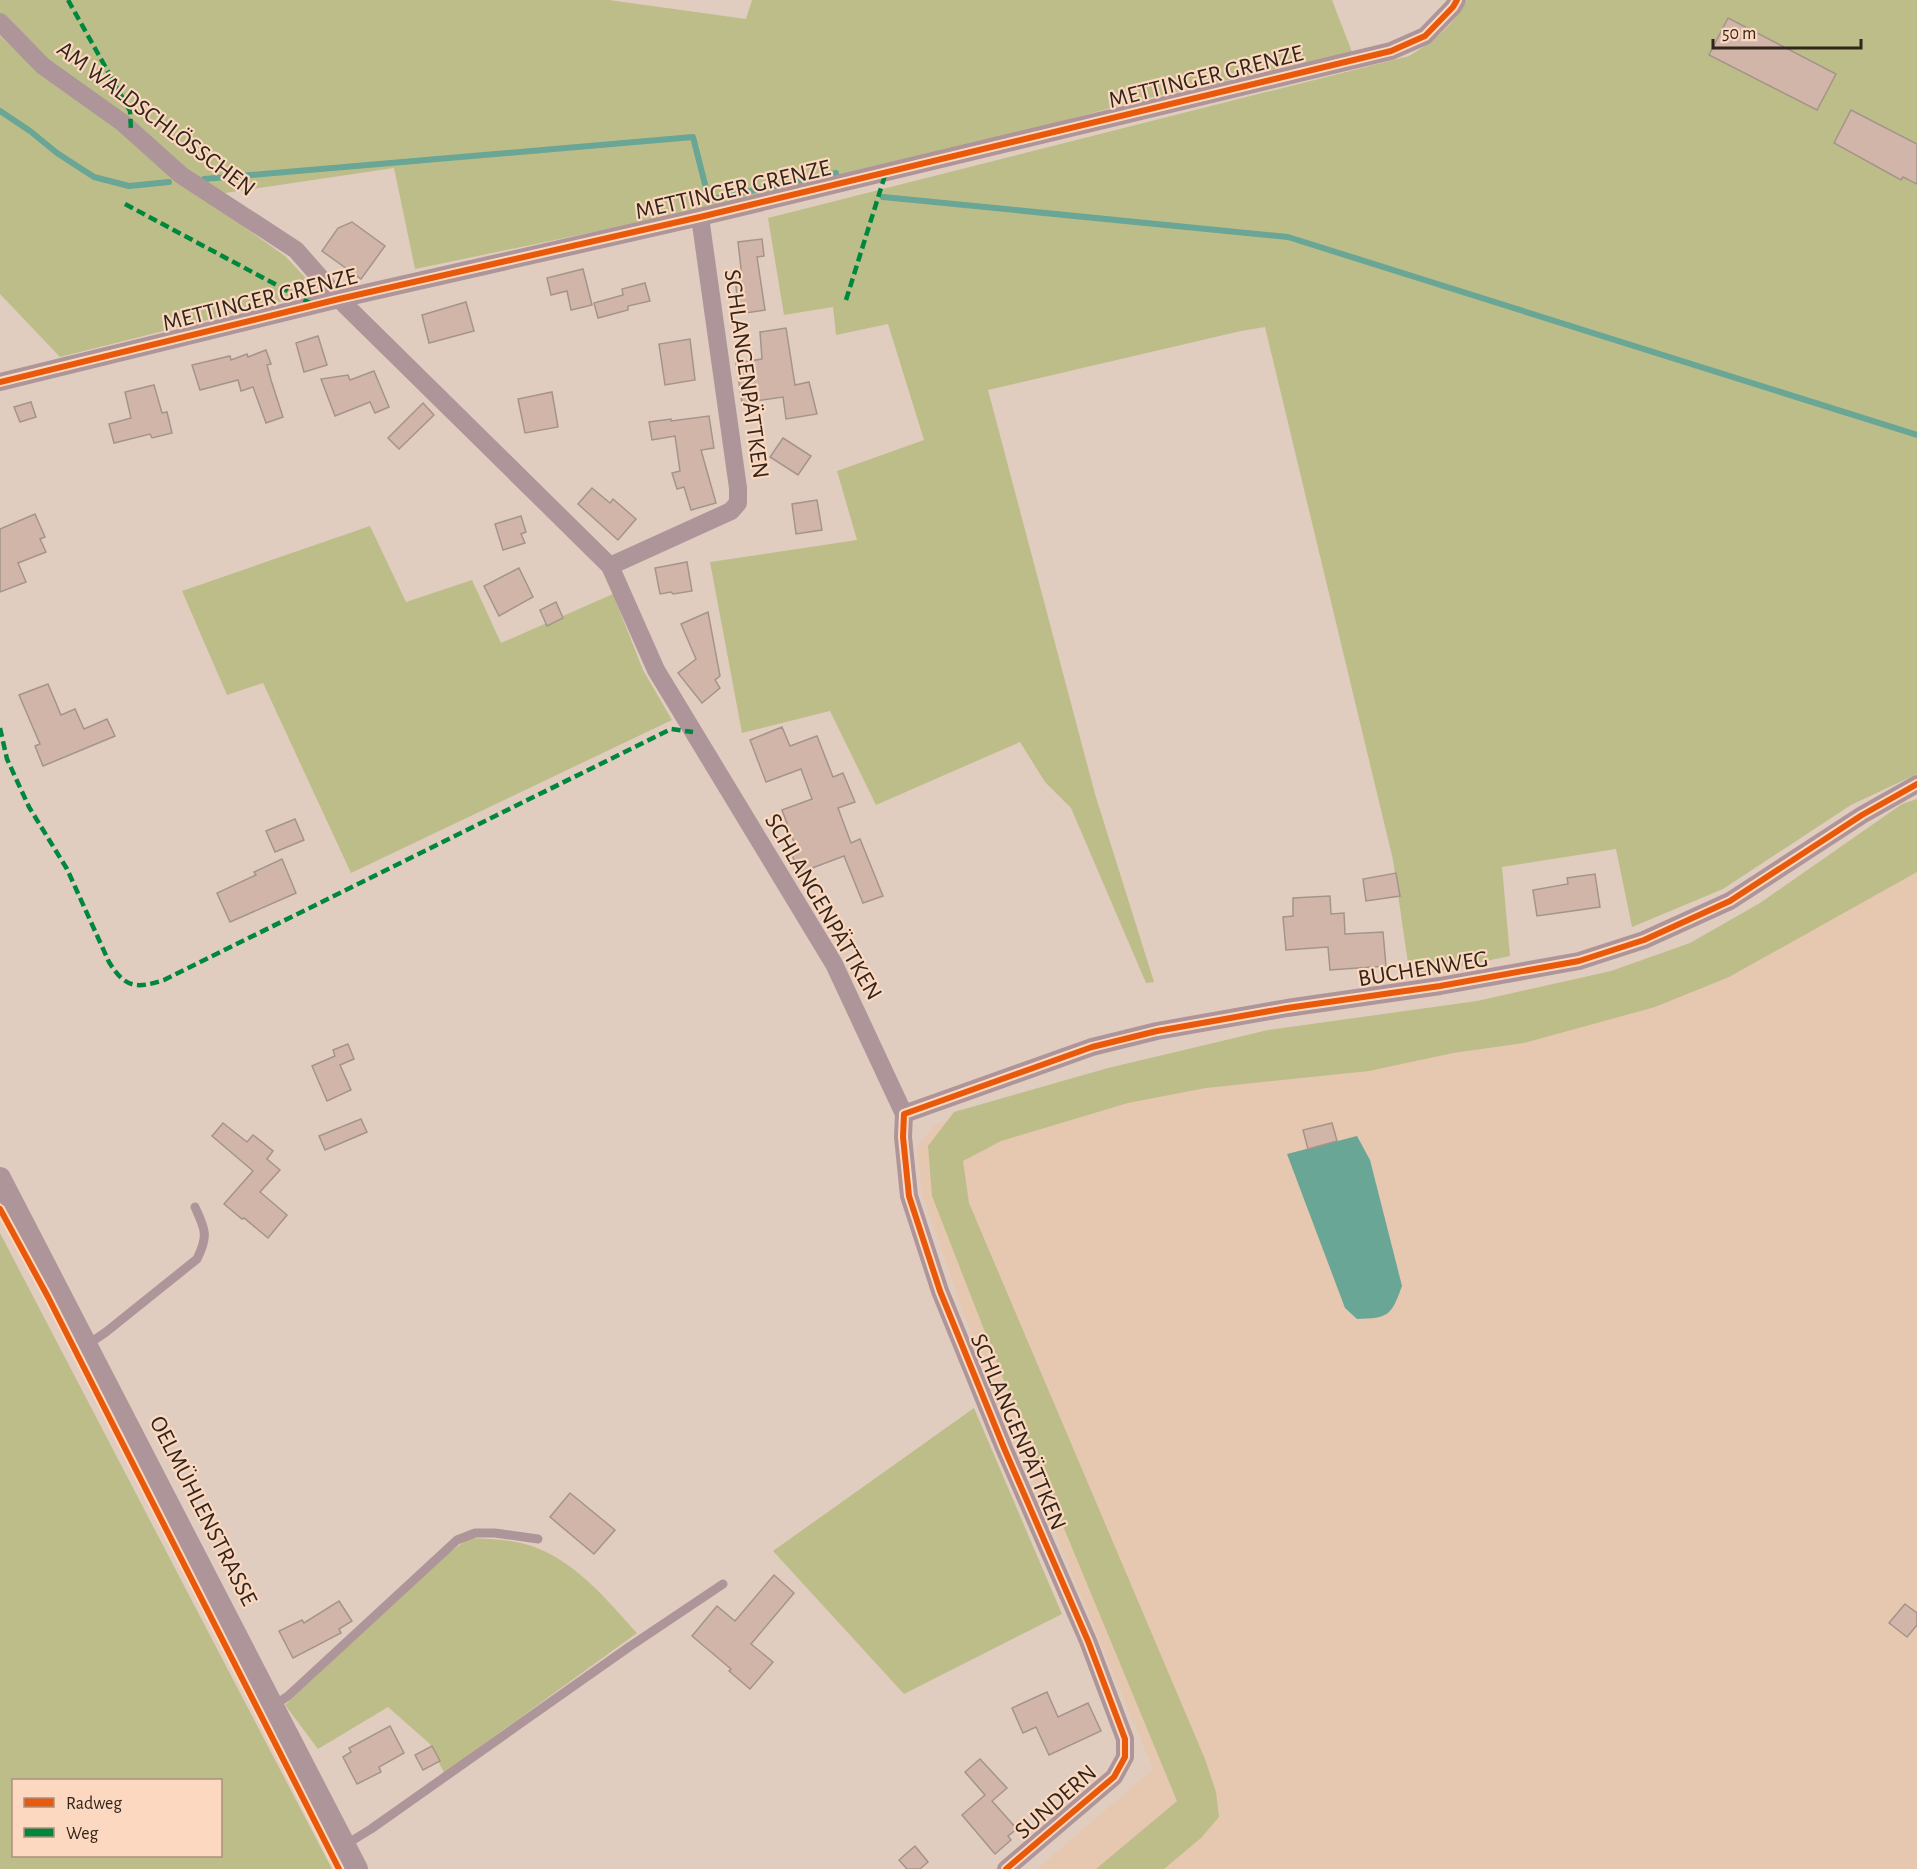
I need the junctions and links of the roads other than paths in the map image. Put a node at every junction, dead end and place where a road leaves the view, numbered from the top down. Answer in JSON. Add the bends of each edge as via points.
{"nodes":[{"id":1,"x":1457,"y":0,"type":"edge"},
{"id":2,"x":0,"y":22,"type":"edge"},
{"id":3,"x":700,"y":217,"type":"junction"},
{"id":4,"x":339,"y":299,"type":"junction"},
{"id":5,"x":0,"y":382,"type":"edge"},
{"id":6,"x":610,"y":566,"type":"junction"},
{"id":7,"x":1917,"y":784,"type":"edge"},
{"id":8,"x":904,"y":1114,"type":"junction"},
{"id":9,"x":0,"y":1178,"type":"edge"},
{"id":10,"x":195,"y":1207,"type":"dead end"},
{"id":11,"x":87,"y":1346,"type":"junction"},
{"id":12,"x":538,"y":1539,"type":"dead end"},
{"id":13,"x":723,"y":1584,"type":"dead end"},
{"id":14,"x":273,"y":1706,"type":"junction"},
{"id":15,"x":1125,"y":1757,"type":"joint"},
{"id":16,"x":345,"y":1845,"type":"junction"},
{"id":17,"x":357,"y":1869,"type":"edge"},
{"id":18,"x":1006,"y":1869,"type":"edge"}],
"edges":[{"from":1,"to":3,"type":"street","name":"METTINGER GRENZE","via":[[1454,8],[1425,36],[1391,51]]},
{"from":2,"to":4,"type":"street","name":"AM WALDSCHLÖSSCHEN","via":[[43,66],[123,123],[181,175],[296,250]]},
{"from":3,"to":4,"type":"street","name":"METTINGER GRENZE"},
{"from":3,"to":6,"type":"street","name":"SCHLANGENPÄTTKEN","via":[[738,503],[731,512]]},
{"from":4,"to":5,"type":"street","name":"METTINGER GRENZE"},
{"from":4,"to":6,"type":"street","name":"SCHLANGENPÄTTKEN"},
{"from":6,"to":8,"type":"street","name":"SCHLANGENPÄTTKEN","via":[[656,670],[834,964]]},
{"from":7,"to":8,"type":"street","name":"BUCHENWEG","via":[[1730,901],[1644,940],[1579,961],[1157,1031],[1092,1047]]},
{"from":8,"to":15,"type":"street","name":"SCHLANGENPÄTTKEN","via":[[909,1196],[940,1291],[1088,1641],[1125,1739]]},
{"from":9,"to":11,"type":"street","name":"OELMÜHLENSTRASSE"},
{"from":10,"to":11,"type":"lane","via":[[205,1230],[197,1258]]},
{"from":11,"to":14,"type":"street","name":"OELMÜHLENSTRASSE"},
{"from":12,"to":14,"type":"lane","via":[[475,1533],[457,1540],[333,1656]]},
{"from":13,"to":16,"type":"lane"},
{"from":14,"to":16,"type":"street","name":"OELMÜHLENSTRASSE"},
{"from":15,"to":18,"type":"street","name":"SUNDERN","via":[[1114,1777]]},
{"from":16,"to":17,"type":"street","name":"OELMÜHLENSTRASSE"}]}
